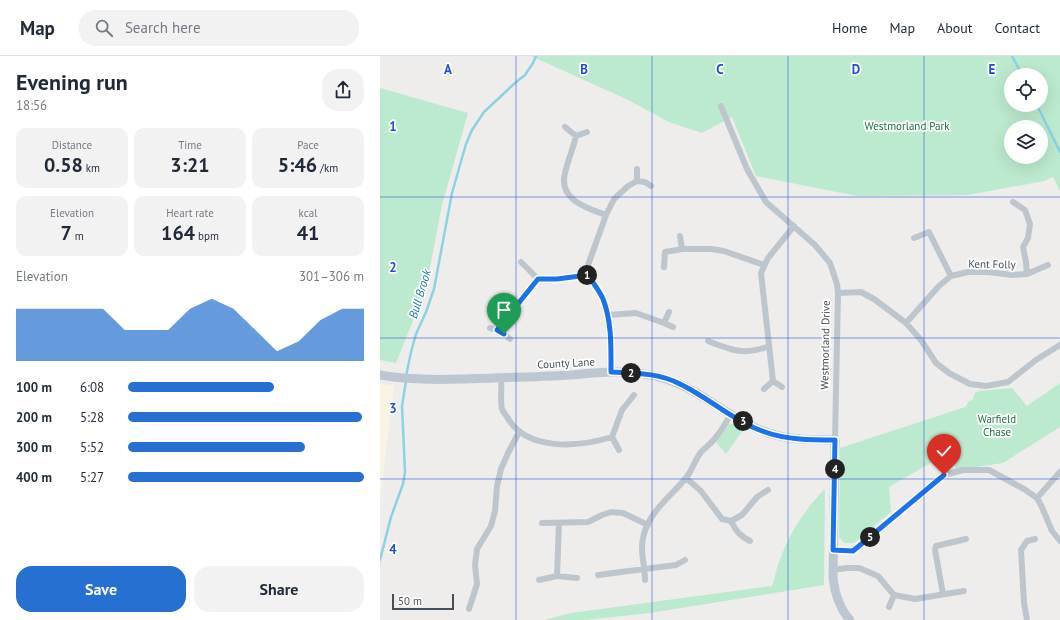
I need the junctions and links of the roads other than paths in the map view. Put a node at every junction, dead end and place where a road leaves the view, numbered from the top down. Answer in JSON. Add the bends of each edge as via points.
{"nodes":[{"id":1,"x":721,"y":106,"type":"dead end"},
{"id":2,"x":565,"y":127,"type":"dead end"},
{"id":3,"x":587,"y":132,"type":"dead end"},
{"id":4,"x":576,"y":136,"type":"junction"},
{"id":5,"x":637,"y":169,"type":"dead end"},
{"id":6,"x":637,"y":181,"type":"junction"},
{"id":7,"x":651,"y":186,"type":"dead end"},
{"id":8,"x":1013,"y":202,"type":"dead end"},
{"id":9,"x":606,"y":215,"type":"junction"},
{"id":10,"x":930,"y":225,"type":"dead end"},
{"id":11,"x":794,"y":226,"type":"junction"},
{"id":12,"x":929,"y":232,"type":"junction"},
{"id":13,"x":680,"y":236,"type":"dead end"},
{"id":14,"x":914,"y":238,"type":"dead end"},
{"id":15,"x":682,"y":248,"type":"junction"},
{"id":16,"x":521,"y":262,"type":"dead end"},
{"id":17,"x":764,"y":265,"type":"junction"},
{"id":18,"x":1048,"y":265,"type":"dead end"},
{"id":19,"x":664,"y":267,"type":"dead end"},
{"id":20,"x":1026,"y":274,"type":"junction"},
{"id":21,"x":588,"y":275,"type":"junction"},
{"id":22,"x":951,"y":276,"type":"junction"},
{"id":23,"x":538,"y":279,"type":"junction"},
{"id":24,"x":838,"y":293,"type":"junction"},
{"id":25,"x":669,"y":312,"type":"dead end"},
{"id":26,"x":608,"y":315,"type":"junction"},
{"id":27,"x":664,"y":323,"type":"junction"},
{"id":28,"x":906,"y":323,"type":"junction"},
{"id":29,"x":673,"y":327,"type":"dead end"},
{"id":30,"x":490,"y":328,"type":"dead end"},
{"id":31,"x":497,"y":330,"type":"junction"},
{"id":32,"x":510,"y":339,"type":"dead end"},
{"id":33,"x":708,"y":341,"type":"dead end"},
{"id":34,"x":1060,"y":345,"type":"edge"},
{"id":35,"x":769,"y":346,"type":"junction"},
{"id":36,"x":611,"y":372,"type":"junction"},
{"id":37,"x":380,"y":375,"type":"edge"},
{"id":38,"x":501,"y":378,"type":"junction"},
{"id":39,"x":773,"y":382,"type":"junction"},
{"id":40,"x":782,"y":387,"type":"dead end"},
{"id":41,"x":764,"y":389,"type":"dead end"},
{"id":42,"x":634,"y":395,"type":"dead end"},
{"id":43,"x":731,"y":414,"type":"junction"},
{"id":44,"x":519,"y":432,"type":"junction"},
{"id":45,"x":612,"y":437,"type":"junction"},
{"id":46,"x":835,"y":440,"type":"junction"},
{"id":47,"x":619,"y":450,"type":"dead end"},
{"id":48,"x":1060,"y":472,"type":"edge"},
{"id":49,"x":686,"y":478,"type":"junction"},
{"id":50,"x":768,"y":490,"type":"dead end"},
{"id":51,"x":1037,"y":498,"type":"junction"},
{"id":52,"x":732,"y":521,"type":"junction"},
{"id":53,"x":542,"y":523,"type":"dead end"},
{"id":54,"x":559,"y":523,"type":"junction"},
{"id":55,"x":648,"y":525,"type":"junction"},
{"id":56,"x":966,"y":538,"type":"dead end"},
{"id":57,"x":1035,"y":539,"type":"dead end"},
{"id":58,"x":750,"y":541,"type":"dead end"},
{"id":59,"x":1060,"y":541,"type":"edge"},
{"id":60,"x":833,"y":550,"type":"junction"},
{"id":61,"x":685,"y":560,"type":"dead end"},
{"id":62,"x":645,"y":569,"type":"junction"},
{"id":63,"x":832,"y":570,"type":"junction"},
{"id":64,"x":598,"y":575,"type":"dead end"},
{"id":65,"x":557,"y":576,"type":"junction"},
{"id":66,"x":577,"y":578,"type":"dead end"},
{"id":67,"x":539,"y":580,"type":"dead end"},
{"id":68,"x":645,"y":580,"type":"dead end"},
{"id":69,"x":964,"y":591,"type":"dead end"},
{"id":70,"x":943,"y":594,"type":"junction"},
{"id":71,"x":894,"y":595,"type":"junction"},
{"id":72,"x":889,"y":607,"type":"dead end"},
{"id":73,"x":469,"y":609,"type":"dead end"},
{"id":74,"x":850,"y":620,"type":"edge"},
{"id":75,"x":1027,"y":620,"type":"edge"}],
"edges":[{"from":1,"to":11,"type":"street","name":"Westmorland Drive","via":[[747,169],[766,202]]},
{"from":2,"to":4,"type":"street"},
{"from":3,"to":4,"type":"street"},
{"from":4,"to":9,"type":"street","via":[[564,174],[564,186],[568,196]]},
{"from":5,"to":6,"type":"street"},
{"from":6,"to":7,"type":"street"},
{"from":6,"to":9,"type":"street","via":[[614,199]]},
{"from":8,"to":20,"type":"street","name":"Kent Folly","via":[[1025,210],[1030,224],[1028,238],[1023,247]]},
{"from":9,"to":21,"type":"street","via":[[591,254]]},
{"from":10,"to":12,"type":"street"},
{"from":11,"to":17,"type":"street"},
{"from":11,"to":24,"type":"street","name":"Westmorland Drive","via":[[830,263]]},
{"from":12,"to":14,"type":"street"},
{"from":12,"to":22,"type":"street"},
{"from":13,"to":15,"type":"street"},
{"from":15,"to":17,"type":"street","via":[[724,251]]},
{"from":15,"to":19,"type":"street","via":[[665,252]]},
{"from":16,"to":23,"type":"street"},
{"from":17,"to":35,"type":"street","via":[[761,274]]},
{"from":18,"to":20,"type":"street","name":"Kent Folly"},
{"from":20,"to":22,"type":"street","name":"Kent Folly","via":[[968,272]]},
{"from":21,"to":23,"type":"street"},
{"from":21,"to":26,"type":"street","via":[[602,298]]},
{"from":22,"to":28,"type":"street"},
{"from":23,"to":31,"type":"street"},
{"from":24,"to":28,"type":"street","via":[[861,292]]},
{"from":24,"to":46,"type":"street","name":"Westmorland Drive"},
{"from":25,"to":27,"type":"street"},
{"from":26,"to":27,"type":"street","via":[[636,313]]},
{"from":26,"to":36,"type":"street"},
{"from":27,"to":29,"type":"street"},
{"from":28,"to":34,"type":"street","via":[[936,363],[970,384],[986,386],[1008,382]]},
{"from":30,"to":31,"type":"street"},
{"from":31,"to":32,"type":"street"},
{"from":33,"to":35,"type":"street","via":[[747,352]]},
{"from":35,"to":39,"type":"street"},
{"from":36,"to":38,"type":"street","name":"County Lane"},
{"from":36,"to":43,"type":"street","name":"County Lane","via":[[643,374],[679,383]]},
{"from":37,"to":38,"type":"street","name":"County Lane","via":[[436,380]]},
{"from":38,"to":44,"type":"street","via":[[502,409]]},
{"from":39,"to":40,"type":"street"},
{"from":39,"to":41,"type":"street"},
{"from":42,"to":45,"type":"street","via":[[622,410]]},
{"from":43,"to":46,"type":"street","name":"County Lane","via":[[765,432],[780,436]]},
{"from":43,"to":49,"type":"street","via":[[716,438],[701,453]]},
{"from":44,"to":45,"type":"street","via":[[528,438],[546,443],[571,445]]},
{"from":44,"to":73,"type":"street","via":[[501,469],[491,526],[477,549],[477,584]]},
{"from":45,"to":47,"type":"street"},
{"from":46,"to":60,"type":"street","name":"Westmorland Drive"},
{"from":48,"to":51,"type":"street"},
{"from":49,"to":52,"type":"street","via":[[701,491],[722,518]]},
{"from":49,"to":55,"type":"street","via":[[661,505]]},
{"from":50,"to":52,"type":"street"},
{"from":51,"to":59,"type":"street","via":[[1052,531]]},
{"from":51,"to":60,"type":"street","via":[[989,470],[963,470],[944,475],[853,551]]},
{"from":52,"to":58,"type":"street","via":[[741,537]]},
{"from":53,"to":54,"type":"street"},
{"from":54,"to":55,"type":"street","via":[[588,522],[611,512],[622,513]]},
{"from":54,"to":65,"type":"street"},
{"from":55,"to":62,"type":"street","via":[[642,542]]},
{"from":56,"to":70,"type":"street","via":[[936,546]]},
{"from":57,"to":75,"type":"street","via":[[1027,541],[1021,550]]},
{"from":60,"to":63,"type":"street","name":"Westmorland Drive"},
{"from":61,"to":62,"type":"street","via":[[676,565]]},
{"from":62,"to":64,"type":"street"},
{"from":62,"to":68,"type":"street"},
{"from":63,"to":71,"type":"street","via":[[859,568],[878,576]]},
{"from":63,"to":74,"type":"street","name":"Westmorland Drive","via":[[836,598]]},
{"from":65,"to":66,"type":"street"},
{"from":65,"to":67,"type":"street"},
{"from":69,"to":70,"type":"street"},
{"from":70,"to":71,"type":"street","via":[[915,599]]},
{"from":71,"to":72,"type":"street"}]}
